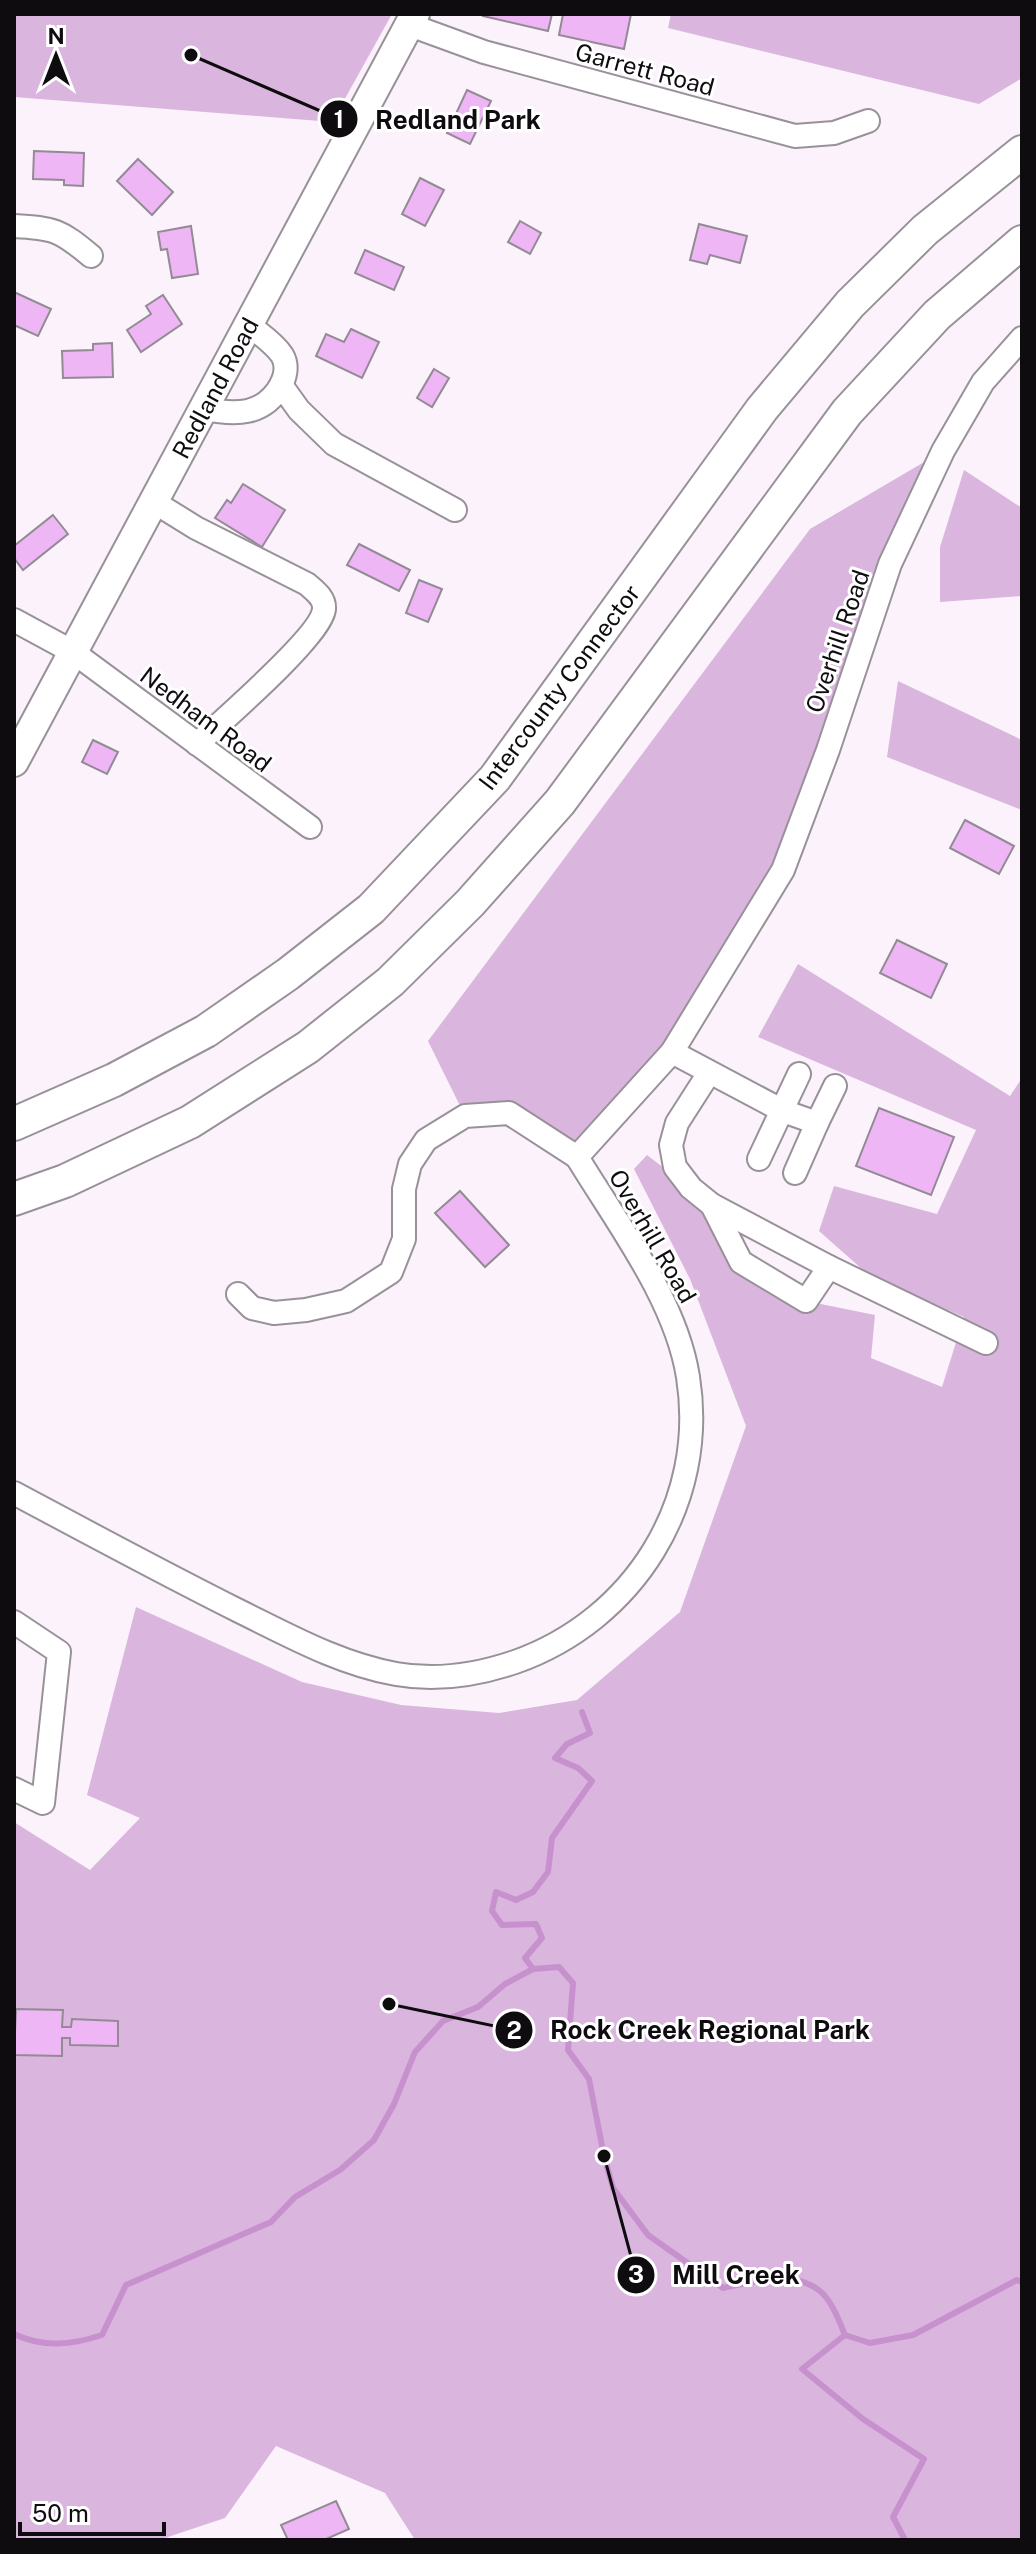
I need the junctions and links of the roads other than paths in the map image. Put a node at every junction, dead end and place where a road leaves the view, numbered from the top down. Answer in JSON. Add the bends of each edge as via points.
{"nodes":[{"id":1,"x":413,"y":20,"type":"edge"},
{"id":2,"x":868,"y":121,"type":"dead end"},
{"id":3,"x":1022,"y":152,"type":"edge"},
{"id":4,"x":14,"y":226,"type":"edge"},
{"id":5,"x":1022,"y":242,"type":"edge"},
{"id":6,"x":91,"y":256,"type":"dead end"},
{"id":7,"x":249,"y":325,"type":"junction"},
{"id":8,"x":1022,"y":338,"type":"edge"},
{"id":9,"x":281,"y":385,"type":"junction"},
{"id":10,"x":204,"y":409,"type":"junction"},
{"id":11,"x":154,"y":502,"type":"junction"},
{"id":12,"x":455,"y":510,"type":"dead end"},
{"id":13,"x":14,"y":620,"type":"edge"},
{"id":14,"x":73,"y":652,"type":"junction"},
{"id":15,"x":197,"y":744,"type":"junction"},
{"id":16,"x":14,"y":762,"type":"edge"},
{"id":17,"x":310,"y":827,"type":"dead end"},
{"id":18,"x":672,"y":1052,"type":"junction"},
{"id":19,"x":709,"y":1073,"type":"junction"},
{"id":20,"x":799,"y":1074,"type":"dead end"},
{"id":21,"x":835,"y":1086,"type":"dead end"},
{"id":22,"x":783,"y":1111,"type":"junction"},
{"id":23,"x":817,"y":1123,"type":"junction"},
{"id":24,"x":14,"y":1124,"type":"edge"},
{"id":25,"x":577,"y":1157,"type":"junction"},
{"id":26,"x":759,"y":1159,"type":"dead end"},
{"id":27,"x":795,"y":1173,"type":"dead end"},
{"id":28,"x":14,"y":1199,"type":"edge"},
{"id":29,"x":712,"y":1205,"type":"junction"},
{"id":30,"x":829,"y":1267,"type":"junction"},
{"id":31,"x":238,"y":1294,"type":"dead end"},
{"id":32,"x":986,"y":1343,"type":"dead end"},
{"id":33,"x":14,"y":1493,"type":"edge"},
{"id":34,"x":14,"y":1622,"type":"edge"},
{"id":35,"x":14,"y":1789,"type":"edge"}],
"edges":[{"from":1,"to":2,"type":"street","name":"Garrett Road","via":[[484,52],[795,136],[834,133]]},
{"from":1,"to":7,"type":"main road","name":"Redland Road"},
{"from":3,"to":24,"type":"highway","name":"Intercounty Connector","via":[[925,230],[850,304],[762,409],[495,778],[371,909],[206,1031]]},
{"from":4,"to":6,"type":"street","via":[[65,234]]},
{"from":5,"to":28,"type":"highway","via":[[937,315],[847,412],[560,802],[390,982],[308,1047],[190,1122]]},
{"from":7,"to":9,"type":"street","via":[[283,357]]},
{"from":7,"to":10,"type":"main road","name":"Redland Road"},
{"from":8,"to":18,"type":"street","name":"Overhill Road","via":[[983,382],[943,451],[890,564],[783,870]]},
{"from":9,"to":10,"type":"street","via":[[269,401],[244,413]]},
{"from":9,"to":12,"type":"street","via":[[334,444]]},
{"from":10,"to":11,"type":"main road","name":"Redland Road"},
{"from":11,"to":14,"type":"main road","name":"Redland Road"},
{"from":11,"to":15,"type":"street","via":[[307,584],[324,607],[303,644]]},
{"from":13,"to":14,"type":"street","name":"Nedham Road"},
{"from":14,"to":15,"type":"street","name":"Nedham Road"},
{"from":14,"to":16,"type":"main road","name":"Redland Road"},
{"from":15,"to":17,"type":"street","name":"Nedham Road"},
{"from":18,"to":19,"type":"street"},
{"from":18,"to":25,"type":"street","name":"Overhill Road"},
{"from":19,"to":22,"type":"street"},
{"from":19,"to":29,"type":"street","via":[[677,1123],[671,1145],[675,1167]]},
{"from":20,"to":22,"type":"street"},
{"from":21,"to":23,"type":"street"},
{"from":22,"to":23,"type":"street"},
{"from":22,"to":26,"type":"street"},
{"from":23,"to":27,"type":"street"},
{"from":25,"to":31,"type":"street","via":[[509,1113],[465,1116],[426,1140],[410,1164],[404,1239],[391,1272],[346,1301],[306,1310],[274,1313],[252,1308]]},
{"from":25,"to":33,"type":"street","name":"Overhill Road","via":[[664,1300],[680,1342],[693,1415],[677,1503],[648,1562],[609,1606],[559,1643],[466,1675],[400,1675],[371,1669],[312,1647],[192,1588]]},
{"from":29,"to":30,"type":"street"},
{"from":29,"to":30,"type":"street","via":[[741,1262],[806,1301]]},
{"from":30,"to":32,"type":"street"},
{"from":34,"to":35,"type":"street","via":[[59,1652],[43,1803]]}]}
